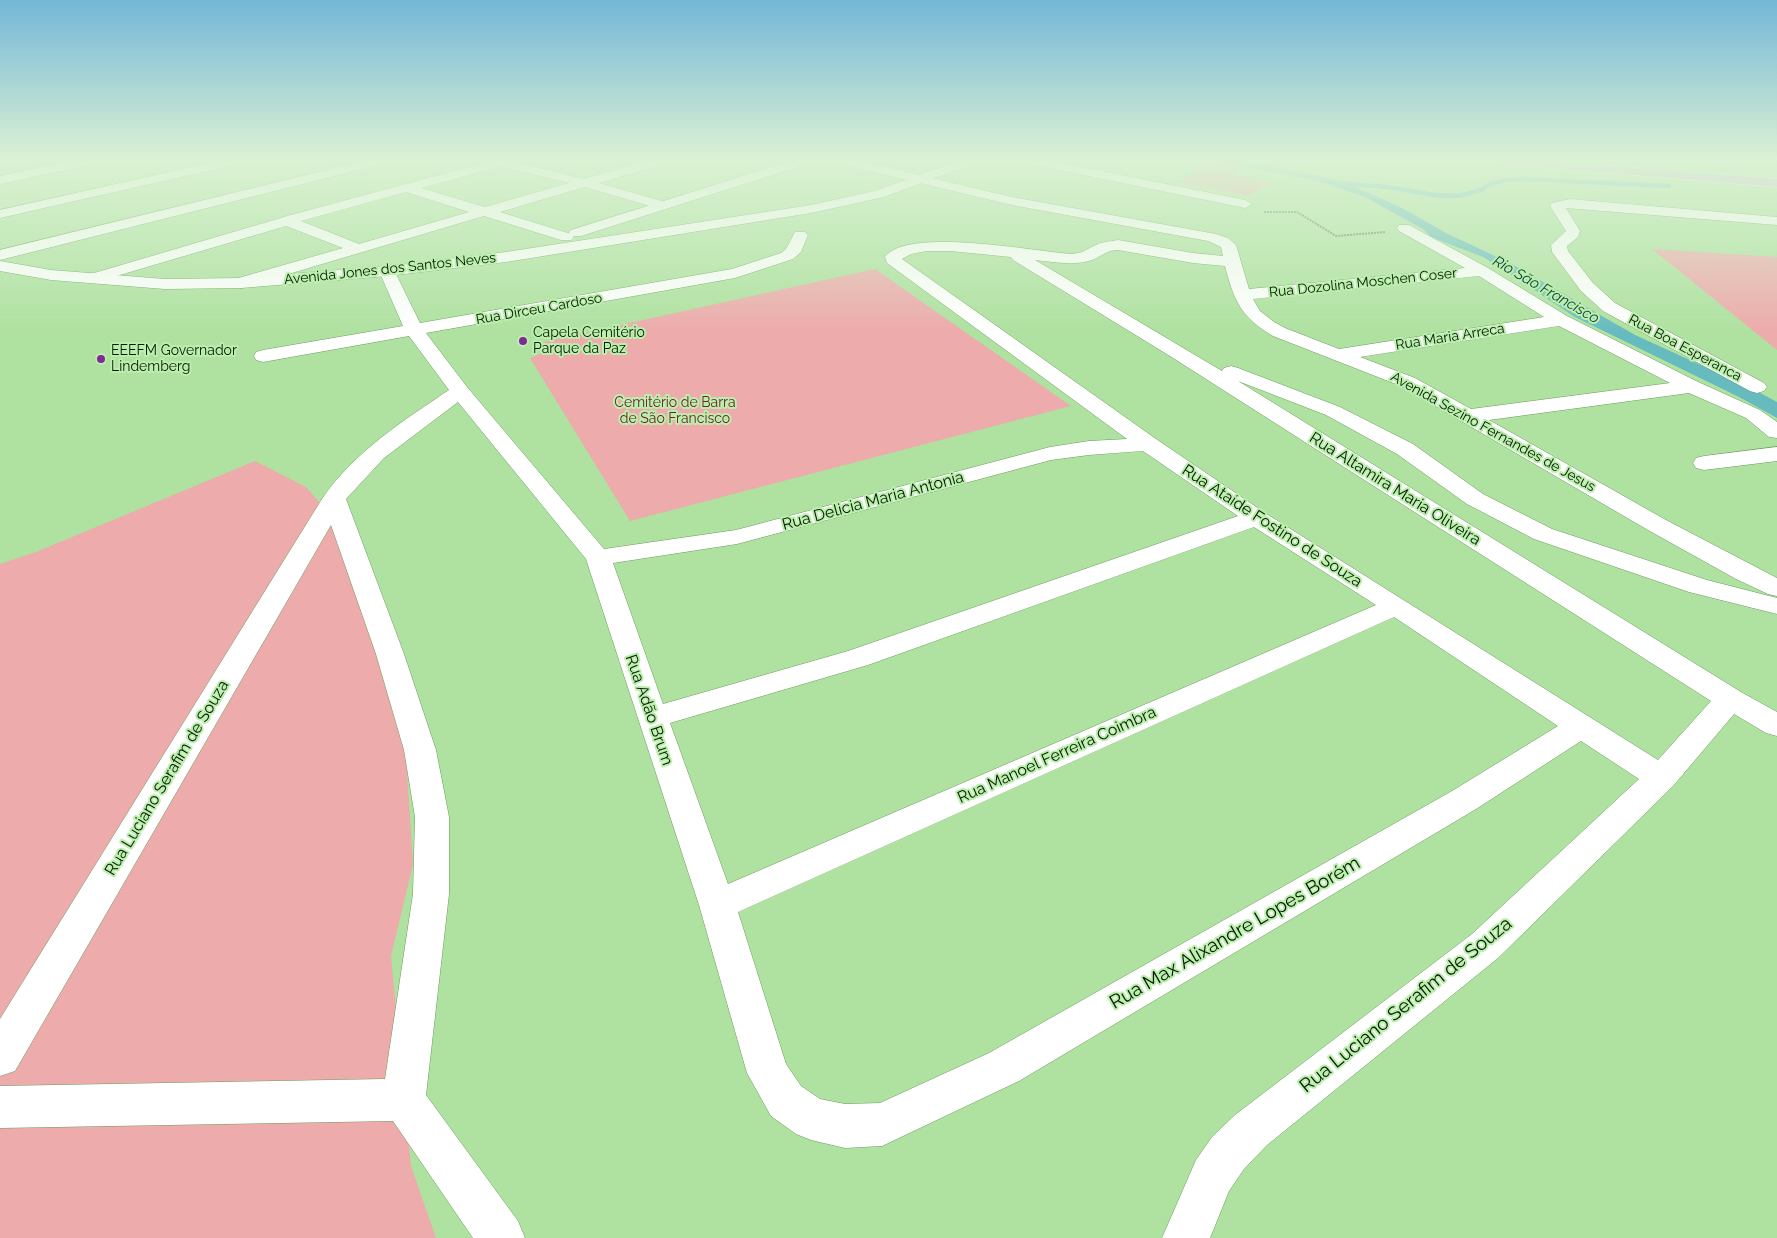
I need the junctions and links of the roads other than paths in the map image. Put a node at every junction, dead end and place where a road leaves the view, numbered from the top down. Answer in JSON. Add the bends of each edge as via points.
{"nodes":[{"id":1,"x":152,"y":218,"type":"edge"},
{"id":2,"x":288,"y":218,"type":"edge"},
{"id":3,"x":300,"y":218,"type":"edge"},
{"id":4,"x":466,"y":218,"type":"edge"},
{"id":5,"x":499,"y":218,"type":"edge"},
{"id":6,"x":622,"y":218,"type":"edge"},
{"id":7,"x":760,"y":218,"type":"edge"},
{"id":8,"x":1104,"y":218,"type":"edge"},
{"id":9,"x":1565,"y":218,"type":"edge"},
{"id":10,"x":1738,"y":218,"type":"edge"},
{"id":11,"x":292,"y":220,"type":"junction"},
{"id":12,"x":1777,"y":221,"type":"edge"},
{"id":13,"x":1405,"y":229,"type":"road end"},
{"id":14,"x":800,"y":235,"type":"dead end"},
{"id":15,"x":566,"y":237,"type":"junction"},
{"id":16,"x":360,"y":249,"type":"junction"},
{"id":17,"x":1012,"y":253,"type":"junction"},
{"id":18,"x":0,"y":256,"type":"edge"},
{"id":19,"x":506,"y":257,"type":"junction"},
{"id":20,"x":1233,"y":262,"type":"junction"},
{"id":21,"x":0,"y":266,"type":"edge"},
{"id":22,"x":387,"y":271,"type":"junction"},
{"id":23,"x":1482,"y":271,"type":"junction"},
{"id":24,"x":90,"y":280,"type":"junction"},
{"id":25,"x":241,"y":283,"type":"junction"},
{"id":26,"x":1243,"y":295,"type":"junction"},
{"id":27,"x":1561,"y":320,"type":"junction"},
{"id":28,"x":414,"y":330,"type":"junction"},
{"id":29,"x":1177,"y":352,"type":"junction"},
{"id":30,"x":1340,"y":354,"type":"junction"},
{"id":31,"x":263,"y":356,"type":"dead end"},
{"id":32,"x":1697,"y":386,"type":"junction"},
{"id":33,"x":1762,"y":387,"type":"edge"},
{"id":34,"x":460,"y":391,"type":"junction"},
{"id":35,"x":1470,"y":416,"type":"junction"},
{"id":36,"x":1777,"y":432,"type":"edge"},
{"id":37,"x":1148,"y":444,"type":"junction"},
{"id":38,"x":1777,"y":454,"type":"edge"},
{"id":39,"x":1704,"y":463,"type":"dead end"},
{"id":40,"x":334,"y":499,"type":"junction"},
{"id":41,"x":1256,"y":518,"type":"junction"},
{"id":42,"x":598,"y":558,"type":"junction"},
{"id":43,"x":1777,"y":588,"type":"edge"},
{"id":44,"x":1396,"y":606,"type":"junction"},
{"id":45,"x":1777,"y":606,"type":"edge"},
{"id":46,"x":1730,"y":699,"type":"junction"},
{"id":47,"x":652,"y":718,"type":"junction"},
{"id":48,"x":1777,"y":725,"type":"edge"},
{"id":49,"x":1579,"y":727,"type":"junction"},
{"id":50,"x":1661,"y":778,"type":"junction"},
{"id":51,"x":717,"y":904,"type":"junction"},
{"id":52,"x":0,"y":1057,"type":"edge"},
{"id":53,"x":404,"y":1100,"type":"junction"},
{"id":54,"x":0,"y":1107,"type":"edge"},
{"id":55,"x":882,"y":1124,"type":"joint"},
{"id":56,"x":501,"y":1238,"type":"edge"},
{"id":57,"x":1186,"y":1238,"type":"edge"}],
"edges":[{"from":1,"to":18,"type":"street"},
{"from":2,"to":11,"type":"street"},
{"from":3,"to":11,"type":"street"},
{"from":4,"to":16,"type":"street"},
{"from":5,"to":15,"type":"street"},
{"from":6,"to":15,"type":"street"},
{"from":7,"to":19,"type":"street","name":"Avenida Jones dos Santos Neves"},
{"from":8,"to":20,"type":"street","name":"Avenida Sezino Fernandes de Jesus","via":[[1211,237],[1226,243]]},
{"from":9,"to":33,"type":"street","name":"Rua Boa Esperanca","via":[[1573,234],[1558,248],[1586,287],[1620,314]]},
{"from":10,"to":12,"type":"street","name":"Rua Boa Esperanca"},
{"from":11,"to":16,"type":"street"},
{"from":11,"to":24,"type":"street"},
{"from":13,"to":23,"type":"street"},
{"from":14,"to":28,"type":"street","name":"Rua Dirceu Cardoso","via":[[793,252],[750,270]]},
{"from":15,"to":19,"type":"street"},
{"from":16,"to":25,"type":"street"},
{"from":17,"to":20,"type":"street","via":[[1073,258],[1118,244]]},
{"from":17,"to":29,"type":"street","name":"Rua Altamira Maria Oliveira"},
{"from":17,"to":37,"type":"street","name":"Rua Ataíde Fostino de Souza","via":[[943,246],[899,252],[893,257]]},
{"from":19,"to":22,"type":"street","name":"Avenida Jones dos Santos Neves"},
{"from":20,"to":26,"type":"street","name":"Avenida Sezino Fernandes de Jesus"},
{"from":21,"to":24,"type":"street","name":"Avenida Jones dos Santos Neves"},
{"from":22,"to":25,"type":"street","name":"Avenida Jones dos Santos Neves"},
{"from":22,"to":28,"type":"street","name":"Rua Adão Brum"},
{"from":23,"to":26,"type":"street","name":"Rua Dozolina Moschen Coser"},
{"from":23,"to":27,"type":"street"},
{"from":24,"to":25,"type":"street","name":"Avenida Jones dos Santos Neves","via":[[164,284]]},
{"from":26,"to":30,"type":"street","name":"Avenida Sezino Fernandes de Jesus","via":[[1251,311],[1265,324]]},
{"from":27,"to":30,"type":"street","name":"Rua Maria Arreca"},
{"from":27,"to":32,"type":"street"},
{"from":28,"to":31,"type":"street","name":"Rua Dirceu Cardoso"},
{"from":28,"to":34,"type":"street","name":"Rua Adão Brum"},
{"from":29,"to":45,"type":"street","via":[[1333,411],[1405,449],[1475,499],[1543,534],[1698,586]]},
{"from":29,"to":46,"type":"street","name":"Rua Altamira Maria Oliveira"},
{"from":30,"to":35,"type":"street","name":"Avenida Sezino Fernandes de Jesus","via":[[1408,382]]},
{"from":32,"to":33,"type":"street"},
{"from":32,"to":35,"type":"street"},
{"from":32,"to":36,"type":"street","via":[[1753,414]]},
{"from":34,"to":40,"type":"street","name":"Rua Luciano Serafim de Souza","via":[[386,444],[348,479]]},
{"from":34,"to":42,"type":"street","name":"Rua Adão Brum"},
{"from":35,"to":43,"type":"street","name":"Avenida Sezino Fernandes de Jesus","via":[[1657,525]]},
{"from":37,"to":41,"type":"street","name":"Rua Ataíde Fostino de Souza"},
{"from":37,"to":42,"type":"street","name":"Rua Delicia Maria Antonia","via":[[1050,454],[737,537]]},
{"from":38,"to":39,"type":"street"},
{"from":40,"to":52,"type":"street","name":"Rua Luciano Serafim de Souza"},
{"from":40,"to":53,"type":"street","via":[[390,654],[420,750],[432,817],[431,894]]},
{"from":41,"to":44,"type":"street","name":"Rua Ataíde Fostino de Souza"},
{"from":41,"to":47,"type":"street","via":[[858,658]]},
{"from":42,"to":47,"type":"street","name":"Rua Adão Brum"},
{"from":44,"to":49,"type":"street","name":"Rua Ataíde Fostino de Souza"},
{"from":44,"to":51,"type":"street","name":"Rua Manoel Ferreira Coimbra"},
{"from":46,"to":48,"type":"street","name":"Rua Altamira Maria Oliveira"},
{"from":46,"to":50,"type":"street","name":"Rua Luciano Serafim de Souza"},
{"from":47,"to":51,"type":"street","name":"Rua Adão Brum"},
{"from":49,"to":50,"type":"street","name":"Rua Ataíde Fostino de Souza"},
{"from":49,"to":55,"type":"street","name":"Rua Max Alixandre Lopes Borém","via":[[1464,800],[1004,1066]]},
{"from":50,"to":57,"type":"street","name":"Rua Luciano Serafim de Souza","via":[[1486,946],[1251,1130],[1228,1153],[1212,1176]]},
{"from":51,"to":55,"type":"street","name":"Rua Adão Brum","via":[[768,1072],[786,1101],[811,1119],[845,1126]]},
{"from":53,"to":54,"type":"street"},
{"from":53,"to":56,"type":"street"}]}
